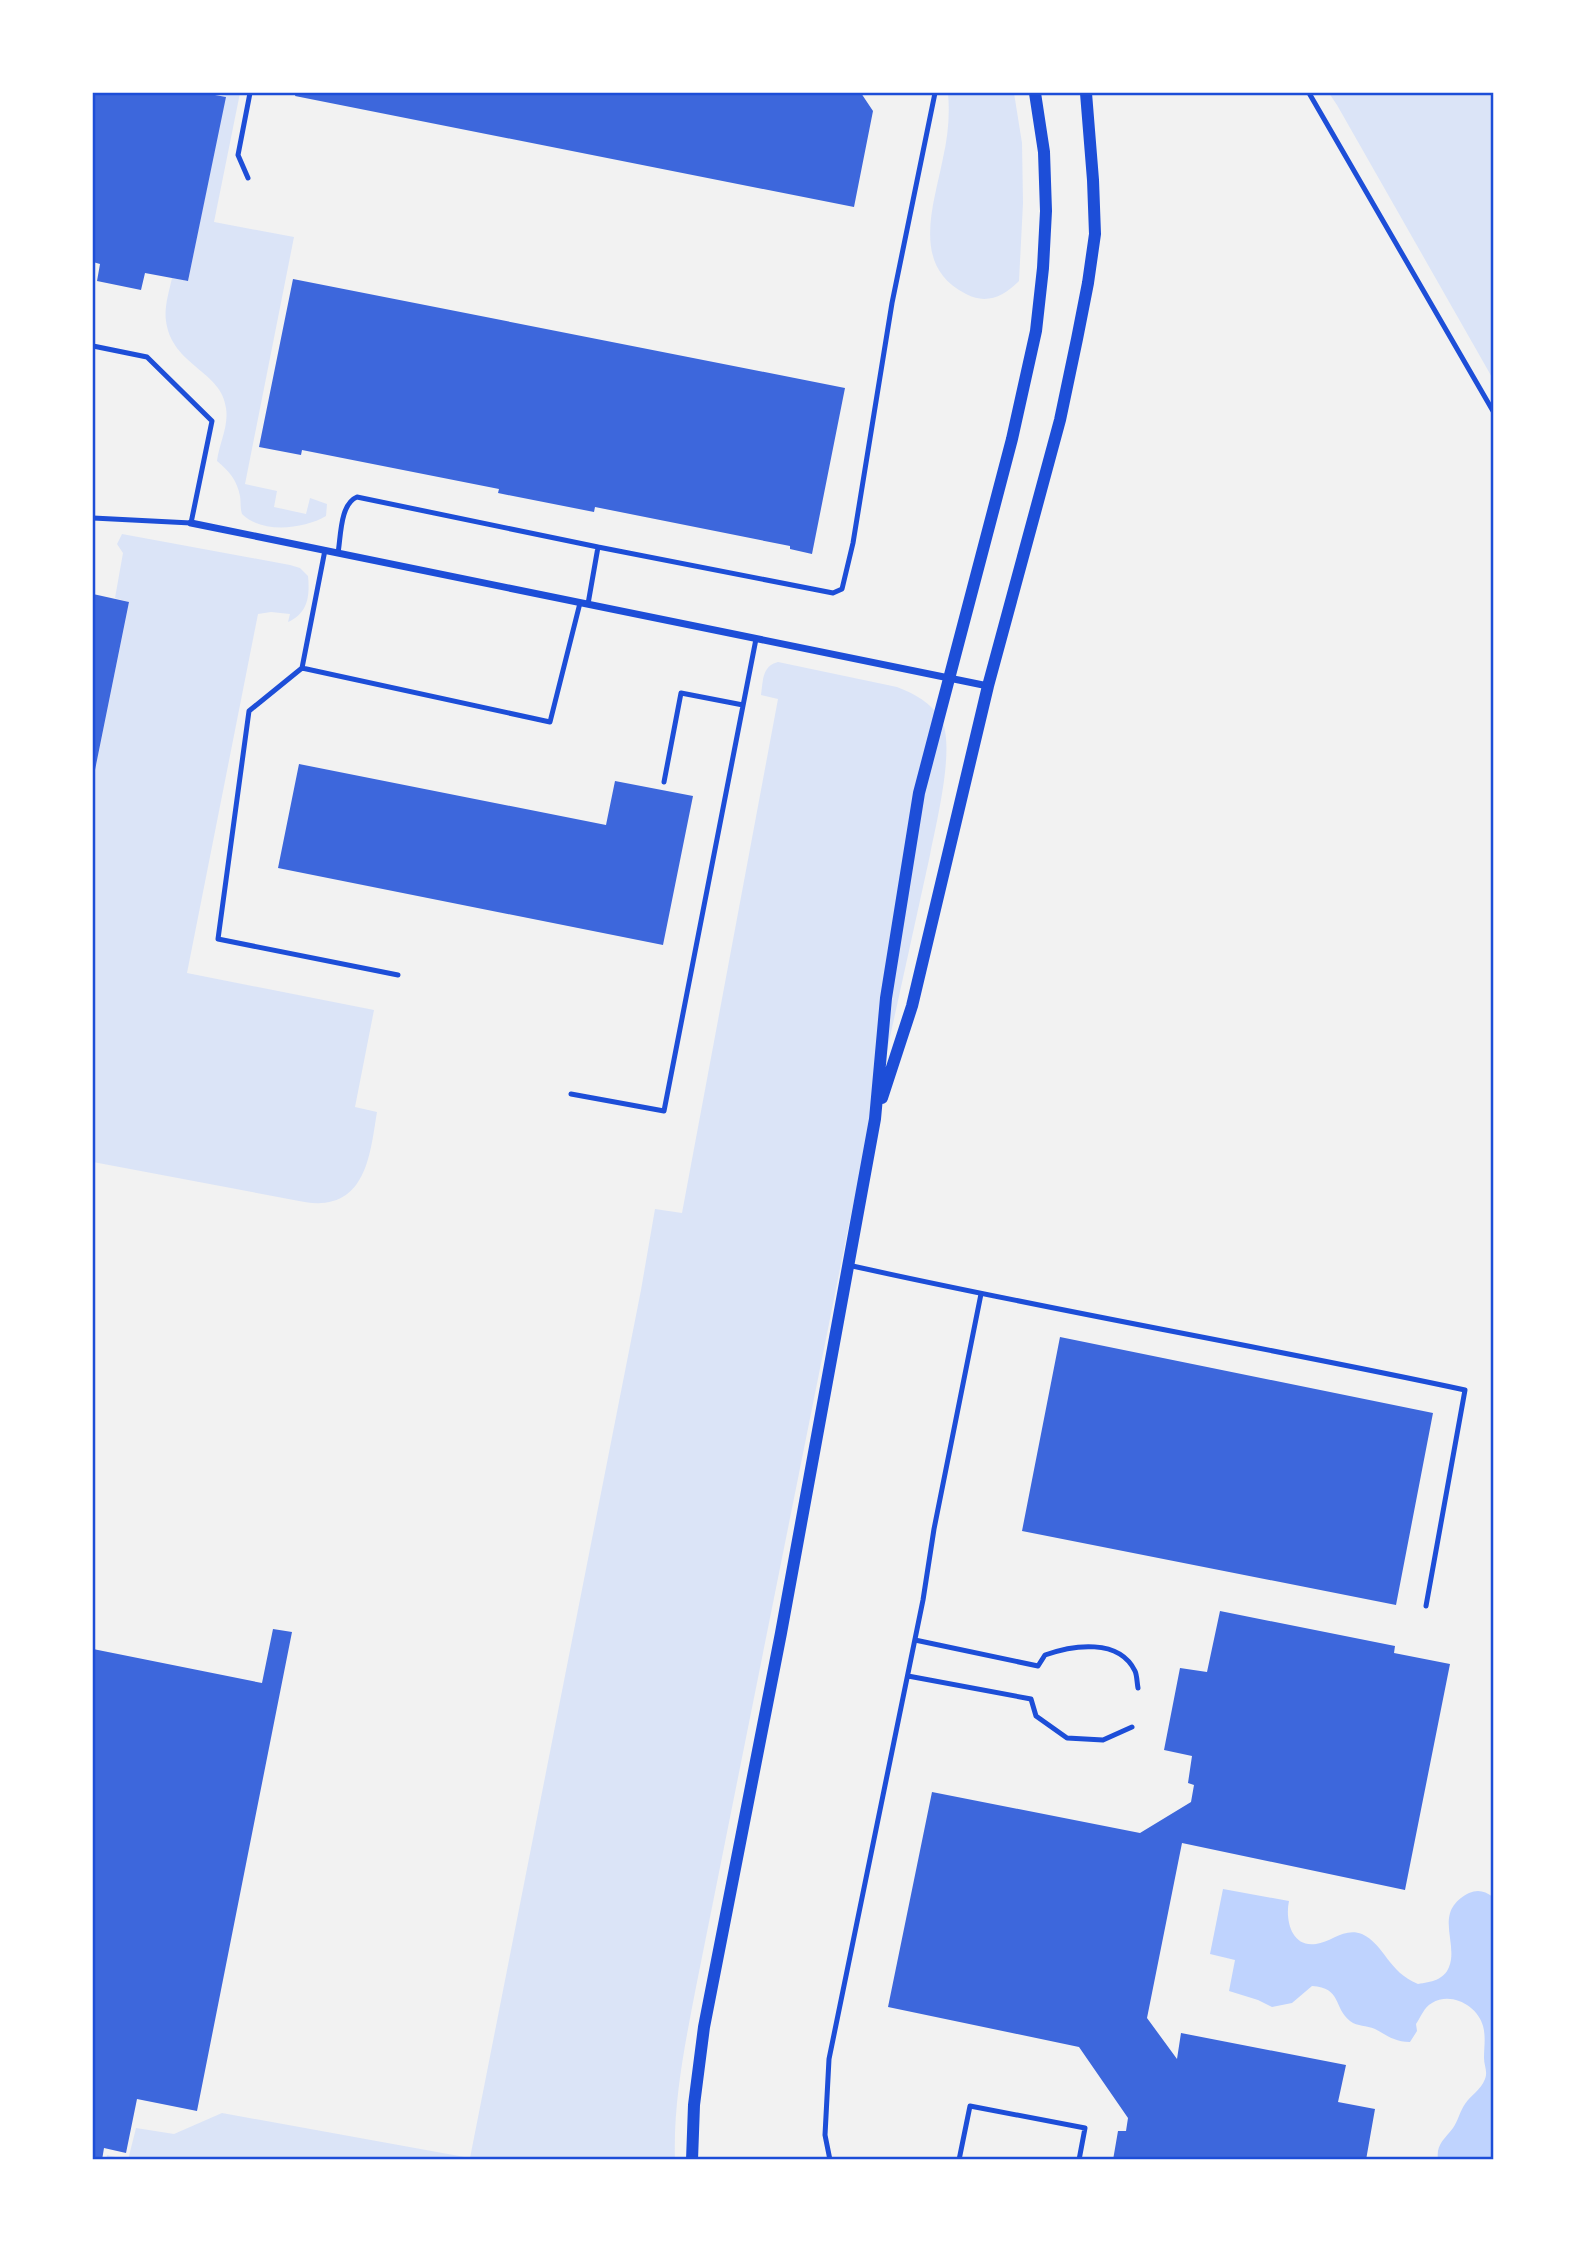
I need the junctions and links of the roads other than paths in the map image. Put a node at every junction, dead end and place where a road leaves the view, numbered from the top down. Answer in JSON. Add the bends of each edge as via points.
{"nodes":[{"id":1,"x":250,"y":93,"type":"edge"},
{"id":2,"x":935,"y":93,"type":"edge"},
{"id":3,"x":1035,"y":93,"type":"edge"},
{"id":4,"x":1086,"y":93,"type":"edge"},
{"id":5,"x":1309,"y":93,"type":"edge"},
{"id":6,"x":248,"y":178,"type":"dead end"},
{"id":7,"x":93,"y":346,"type":"edge"},
{"id":8,"x":1493,"y":411,"type":"edge"},
{"id":9,"x":93,"y":518,"type":"edge"},
{"id":10,"x":191,"y":523,"type":"junction"},
{"id":11,"x":598,"y":547,"type":"junction"},
{"id":12,"x":325,"y":550,"type":"junction"},
{"id":13,"x":338,"y":553,"type":"junction"},
{"id":14,"x":584,"y":603,"type":"junction"},
{"id":15,"x":756,"y":639,"type":"junction"},
{"id":16,"x":302,"y":668,"type":"junction"},
{"id":17,"x":948,"y":678,"type":"junction"},
{"id":18,"x":988,"y":687,"type":"junction"},
{"id":19,"x":743,"y":705,"type":"junction"},
{"id":20,"x":664,"y":782,"type":"dead end"},
{"id":21,"x":398,"y":975,"type":"dead end"},
{"id":22,"x":571,"y":1094,"type":"dead end"},
{"id":23,"x":875,"y":1119,"type":"junction"},
{"id":24,"x":848,"y":1265,"type":"junction"},
{"id":25,"x":981,"y":1294,"type":"junction"},
{"id":26,"x":1426,"y":1606,"type":"dead end"},
{"id":27,"x":915,"y":1640,"type":"junction"},
{"id":28,"x":908,"y":1676,"type":"junction"},
{"id":29,"x":1138,"y":1688,"type":"dead end"},
{"id":30,"x":1132,"y":1727,"type":"dead end"},
{"id":31,"x":692,"y":2160,"type":"edge"},
{"id":32,"x":830,"y":2160,"type":"edge"},
{"id":33,"x":959,"y":2160,"type":"edge"},
{"id":34,"x":1079,"y":2160,"type":"edge"}],
"edges":[{"from":1,"to":6,"type":"lane","via":[[238,155]]},
{"from":2,"to":11,"type":"lane","via":[[892,303],[842,589],[833,593]]},
{"from":3,"to":17,"type":"street","via":[[1046,211],[1036,331]]},
{"from":4,"to":18,"type":"street","via":[[1094,220],[1088,283],[1060,420]]},
{"from":5,"to":8,"type":"lane"},
{"from":7,"to":10,"type":"lane","via":[[146,357],[212,421]]},
{"from":9,"to":10,"type":"lane"},
{"from":10,"to":12,"type":"street"},
{"from":11,"to":13,"type":"lane","via":[[358,497],[346,508]]},
{"from":11,"to":14,"type":"lane"},
{"from":12,"to":13,"type":"street"},
{"from":12,"to":16,"type":"lane"},
{"from":13,"to":14,"type":"street"},
{"from":14,"to":15,"type":"street"},
{"from":14,"to":16,"type":"lane","via":[[550,722]]},
{"from":15,"to":17,"type":"street"},
{"from":15,"to":19,"type":"lane"},
{"from":16,"to":21,"type":"lane","via":[[249,711],[218,939]]},
{"from":17,"to":18,"type":"street"},
{"from":17,"to":23,"type":"street","via":[[919,793],[886,998]]},
{"from":18,"to":23,"type":"street","via":[[912,1006]]},
{"from":19,"to":20,"type":"lane","via":[[681,693]]},
{"from":19,"to":22,"type":"lane","via":[[664,1111]]},
{"from":23,"to":24,"type":"street"},
{"from":24,"to":25,"type":"lane"},
{"from":24,"to":31,"type":"street","via":[[704,2027]]},
{"from":25,"to":26,"type":"lane","via":[[1465,1390]]},
{"from":25,"to":27,"type":"lane"},
{"from":27,"to":28,"type":"lane"},
{"from":27,"to":29,"type":"lane","via":[[1038,1666],[1045,1655],[1090,1644],[1121,1655],[1135,1671]]},
{"from":28,"to":30,"type":"lane","via":[[1031,1699],[1036,1716],[1067,1738],[1103,1740]]},
{"from":28,"to":32,"type":"lane","via":[[829,2059],[825,2135]]},
{"from":33,"to":34,"type":"lane","via":[[970,2106],[1085,2128]]}]}
